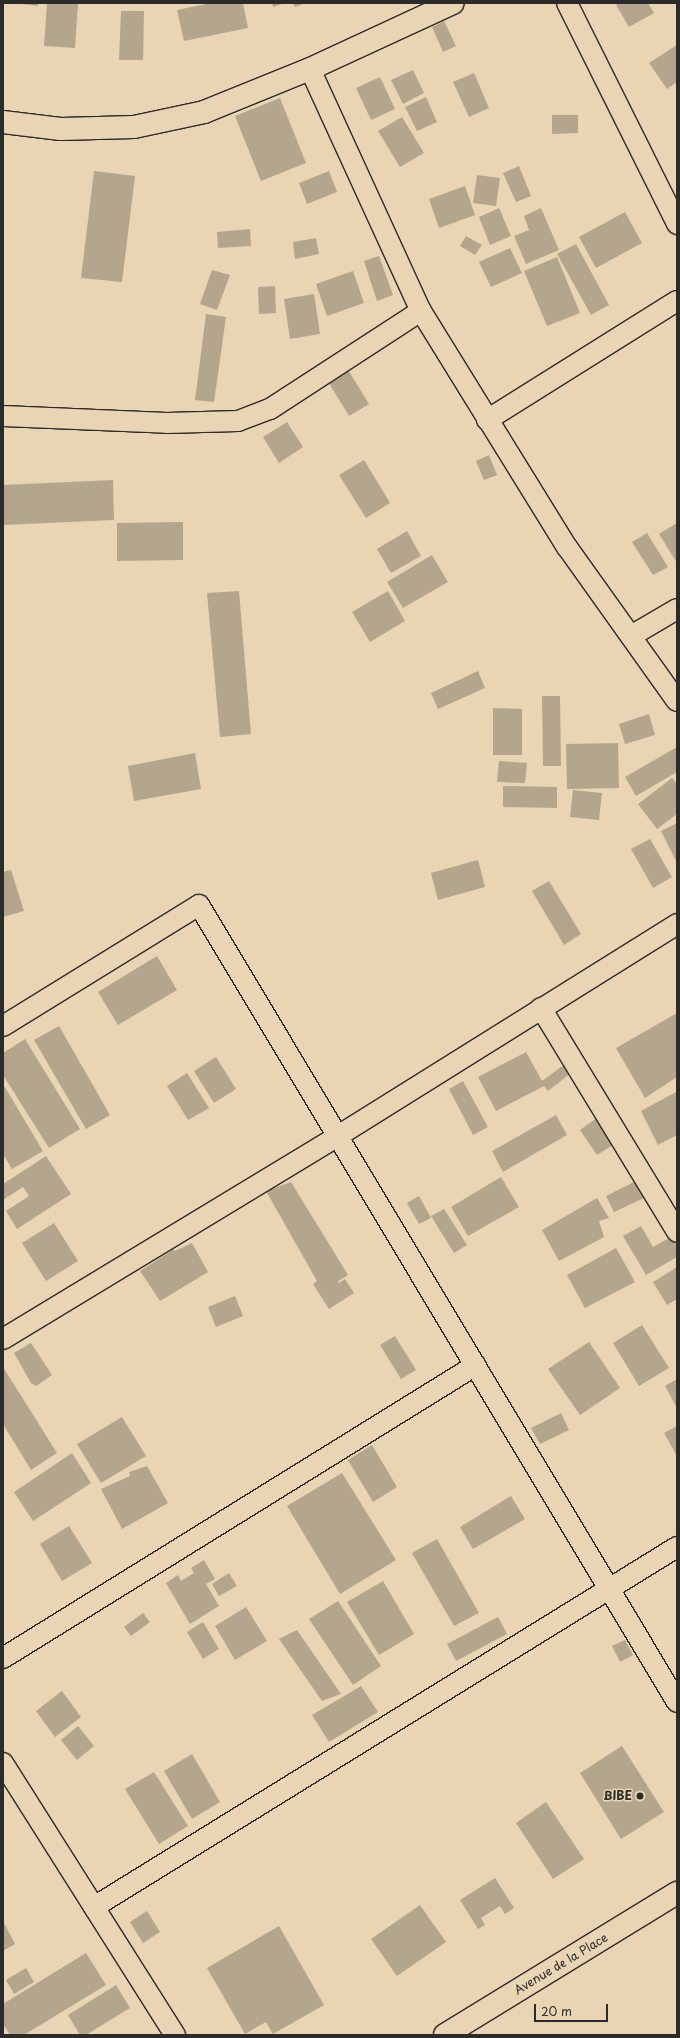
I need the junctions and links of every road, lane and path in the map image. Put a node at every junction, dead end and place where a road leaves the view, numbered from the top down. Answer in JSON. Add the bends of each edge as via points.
{"nodes":[{"id":1,"x":453,"y":3,"type":"edge"},
{"id":2,"x":567,"y":3,"type":"edge"},
{"id":3,"x":310,"y":69,"type":"junction"},
{"id":4,"x":3,"y":122,"type":"edge"},
{"id":5,"x":677,"y":224,"type":"edge"},
{"id":6,"x":677,"y":302,"type":"edge"},
{"id":7,"x":421,"y":311,"type":"junction"},
{"id":8,"x":3,"y":416,"type":"edge"},
{"id":9,"x":487,"y":420,"type":"junction"},
{"id":10,"x":677,"y":609,"type":"edge"},
{"id":11,"x":632,"y":636,"type":"junction"},
{"id":12,"x":677,"y":701,"type":"edge"},
{"id":13,"x":677,"y":924,"type":"edge"},
{"id":14,"x":541,"y":1008,"type":"junction"},
{"id":15,"x":3,"y":1026,"type":"edge"},
{"id":16,"x":338,"y":1136,"type":"junction"},
{"id":17,"x":677,"y":1232,"type":"edge"},
{"id":18,"x":3,"y":1339,"type":"edge"},
{"id":19,"x":476,"y":1365,"type":"junction"},
{"id":20,"x":677,"y":1547,"type":"edge"},
{"id":21,"x":609,"y":1591,"type":"junction"},
{"id":22,"x":3,"y":1658,"type":"edge"},
{"id":23,"x":677,"y":1702,"type":"edge"},
{"id":24,"x":3,"y":1763,"type":"edge"},
{"id":25,"x":677,"y":1893,"type":"edge"},
{"id":26,"x":94,"y":1908,"type":"junction"},
{"id":27,"x":175,"y":2035,"type":"edge"},
{"id":28,"x":445,"y":2035,"type":"edge"}],
"edges":[{"from":1,"to":3,"type":"street"},
{"from":2,"to":5,"type":"street"},
{"from":3,"to":4,"type":"street","via":[[204,112],[134,127],[61,129]]},
{"from":3,"to":7,"type":"street"},
{"from":6,"to":9,"type":"street"},
{"from":7,"to":8,"type":"street","via":[[270,409],[238,421],[167,423]]},
{"from":7,"to":9,"type":"street"},
{"from":9,"to":11,"type":"street","via":[[567,547]]},
{"from":10,"to":11,"type":"street"},
{"from":11,"to":12,"type":"street"},
{"from":13,"to":14,"type":"street"},
{"from":14,"to":16,"type":"street"},
{"from":14,"to":17,"type":"street"},
{"from":15,"to":16,"type":"street","via":[[199,905]]},
{"from":16,"to":18,"type":"street"},
{"from":16,"to":19,"type":"street"},
{"from":19,"to":21,"type":"street"},
{"from":19,"to":22,"type":"street"},
{"from":20,"to":21,"type":"street"},
{"from":21,"to":23,"type":"street"},
{"from":21,"to":26,"type":"street"},
{"from":24,"to":26,"type":"street"},
{"from":25,"to":28,"type":"street","name":"Avenue de la Place"},
{"from":26,"to":27,"type":"street"}]}
